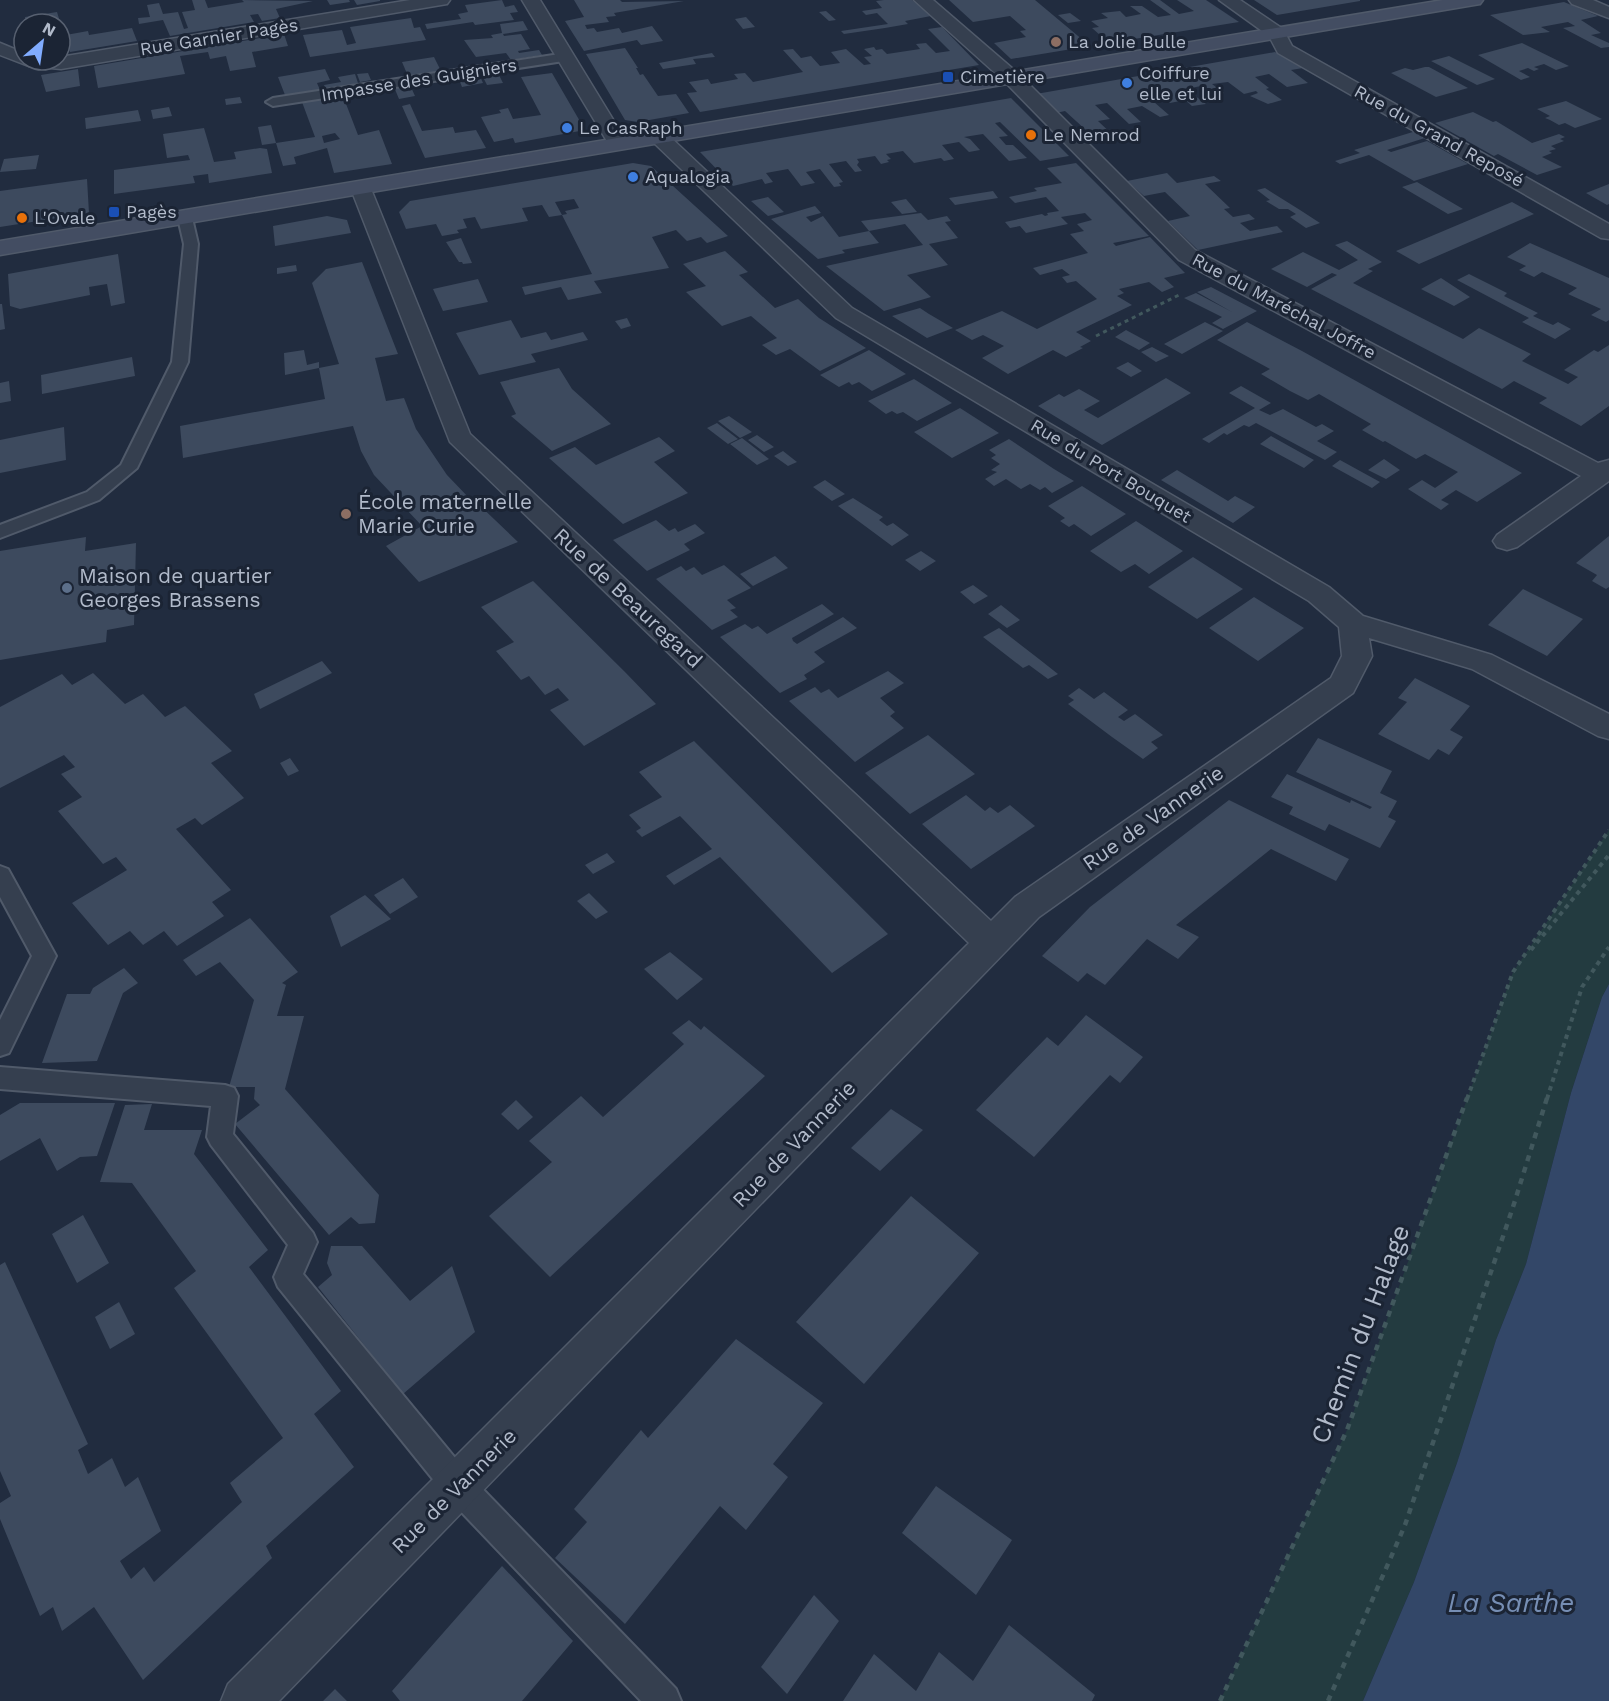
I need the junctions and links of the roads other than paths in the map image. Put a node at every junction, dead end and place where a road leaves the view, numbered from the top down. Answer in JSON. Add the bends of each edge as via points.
{"nodes":[{"id":1,"x":441,"y":0,"type":"edge"},
{"id":2,"x":531,"y":0,"type":"edge"},
{"id":3,"x":923,"y":0,"type":"edge"},
{"id":4,"x":1228,"y":0,"type":"edge"},
{"id":5,"x":1474,"y":0,"type":"edge"},
{"id":6,"x":1578,"y":0,"type":"edge"},
{"id":7,"x":1609,"y":13,"type":"edge"},
{"id":8,"x":1277,"y":33,"type":"junction"},
{"id":9,"x":0,"y":48,"type":"edge"},
{"id":10,"x":566,"y":57,"type":"junction"},
{"id":11,"x":1011,"y":78,"type":"junction"},
{"id":12,"x":273,"y":102,"type":"dead end"},
{"id":13,"x":660,"y":138,"type":"junction"},
{"id":14,"x":618,"y":144,"type":"junction"},
{"id":15,"x":361,"y":189,"type":"junction"},
{"id":16,"x":185,"y":218,"type":"junction"},
{"id":17,"x":1609,"y":233,"type":"edge"},
{"id":18,"x":0,"y":248,"type":"edge"},
{"id":19,"x":1605,"y":472,"type":"edge"},
{"id":20,"x":0,"y":532,"type":"edge"},
{"id":21,"x":1507,"y":541,"type":"dead end"},
{"id":22,"x":1353,"y":623,"type":"junction"},
{"id":23,"x":1609,"y":728,"type":"edge"},
{"id":24,"x":0,"y":875,"type":"edge"},
{"id":25,"x":991,"y":943,"type":"junction"},
{"id":26,"x":0,"y":1045,"type":"edge"},
{"id":27,"x":0,"y":1078,"type":"edge"},
{"id":28,"x":459,"y":1487,"type":"junction"},
{"id":29,"x":245,"y":1701,"type":"edge"},
{"id":30,"x":664,"y":1701,"type":"edge"}],
"edges":[{"from":1,"to":9,"type":"street","name":"Rue Garnier Pagès","via":[[61,63],[21,60]]},
{"from":2,"to":10,"type":"street"},
{"from":3,"to":11,"type":"street","name":"Rue du Maréchal Joffre"},
{"from":4,"to":8,"type":"street","name":"Rue du Grand Reposé"},
{"from":5,"to":8,"type":"main road"},
{"from":6,"to":7,"type":"street"},
{"from":8,"to":11,"type":"main road"},
{"from":8,"to":17,"type":"street","name":"Rue du Grand Reposé","via":[[1284,49]]},
{"from":10,"to":12,"type":"lane","name":"Impasse des Guigniers"},
{"from":10,"to":14,"type":"street"},
{"from":11,"to":13,"type":"main road"},
{"from":11,"to":19,"type":"street","name":"Rue du Maréchal Joffre","via":[[1187,255]]},
{"from":13,"to":14,"type":"main road"},
{"from":13,"to":22,"type":"street","name":"Rue du Port Bouquet","via":[[844,313],[1319,594]]},
{"from":14,"to":15,"type":"main road"},
{"from":15,"to":16,"type":"main road"},
{"from":15,"to":25,"type":"street","name":"Rue de Beauregard","via":[[459,437]]},
{"from":16,"to":18,"type":"main road"},
{"from":16,"to":20,"type":"lane","via":[[190,244],[180,362],[128,468],[93,496]]},
{"from":19,"to":21,"type":"street"},
{"from":22,"to":23,"type":"street","name":"Rue du Port Bouquet","via":[[1482,662]]},
{"from":22,"to":25,"type":"street","name":"Rue de Vannerie","via":[[1357,656],[1342,684],[1026,907]]},
{"from":24,"to":26,"type":"lane","via":[[44,956]]},
{"from":25,"to":28,"type":"street","name":"Rue de Vannerie"},
{"from":27,"to":28,"type":"lane","via":[[225,1096],[220,1137],[303,1242],[288,1277]]},
{"from":28,"to":29,"type":"street","name":"Rue de Vannerie"},
{"from":28,"to":30,"type":"lane"}]}
